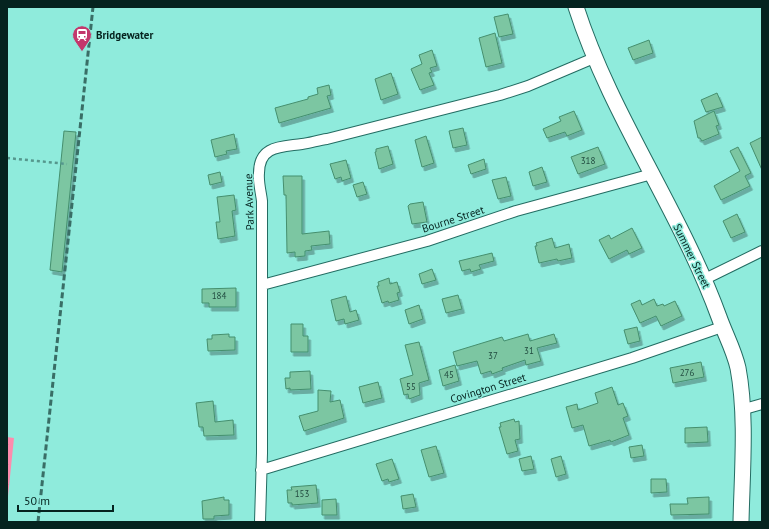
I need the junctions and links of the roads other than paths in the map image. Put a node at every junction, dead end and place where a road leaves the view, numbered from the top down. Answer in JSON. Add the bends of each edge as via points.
{"nodes":[{"id":1,"x":576,"y":7,"type":"edge"},
{"id":2,"x":594,"y":58,"type":"junction"},
{"id":3,"x":652,"y":174,"type":"junction"},
{"id":4,"x":762,"y":251,"type":"edge"},
{"id":5,"x":705,"y":279,"type":"junction"},
{"id":6,"x":262,"y":284,"type":"junction"},
{"id":7,"x":722,"y":326,"type":"junction"},
{"id":8,"x":762,"y":404,"type":"edge"},
{"id":9,"x":741,"y":410,"type":"junction"},
{"id":10,"x":261,"y":470,"type":"junction"},
{"id":11,"x":260,"y":522,"type":"edge"},
{"id":12,"x":741,"y":522,"type":"edge"}],
"edges":[{"from":1,"to":2,"type":"main road","name":"Summer Street"},
{"from":2,"to":3,"type":"main road","name":"Summer Street"},
{"from":2,"to":6,"type":"street","name":"Park Avenue","via":[[539,82],[500,95],[327,139],[271,149],[261,160],[258,173],[262,201]]},
{"from":3,"to":5,"type":"main road","name":"Summer Street"},
{"from":3,"to":6,"type":"street","name":"Bourne Street","via":[[516,211],[426,241]]},
{"from":4,"to":5,"type":"street"},
{"from":5,"to":7,"type":"main road","name":"Summer Street"},
{"from":6,"to":10,"type":"street","name":"Park Avenue"},
{"from":7,"to":9,"type":"main road","name":"Summer Street","via":[[738,367]]},
{"from":7,"to":10,"type":"street","name":"Covington Street","via":[[632,358]]},
{"from":8,"to":9,"type":"street"},
{"from":9,"to":12,"type":"main road","name":"Summer Street"},
{"from":10,"to":11,"type":"street","name":"Park Avenue"}]}
